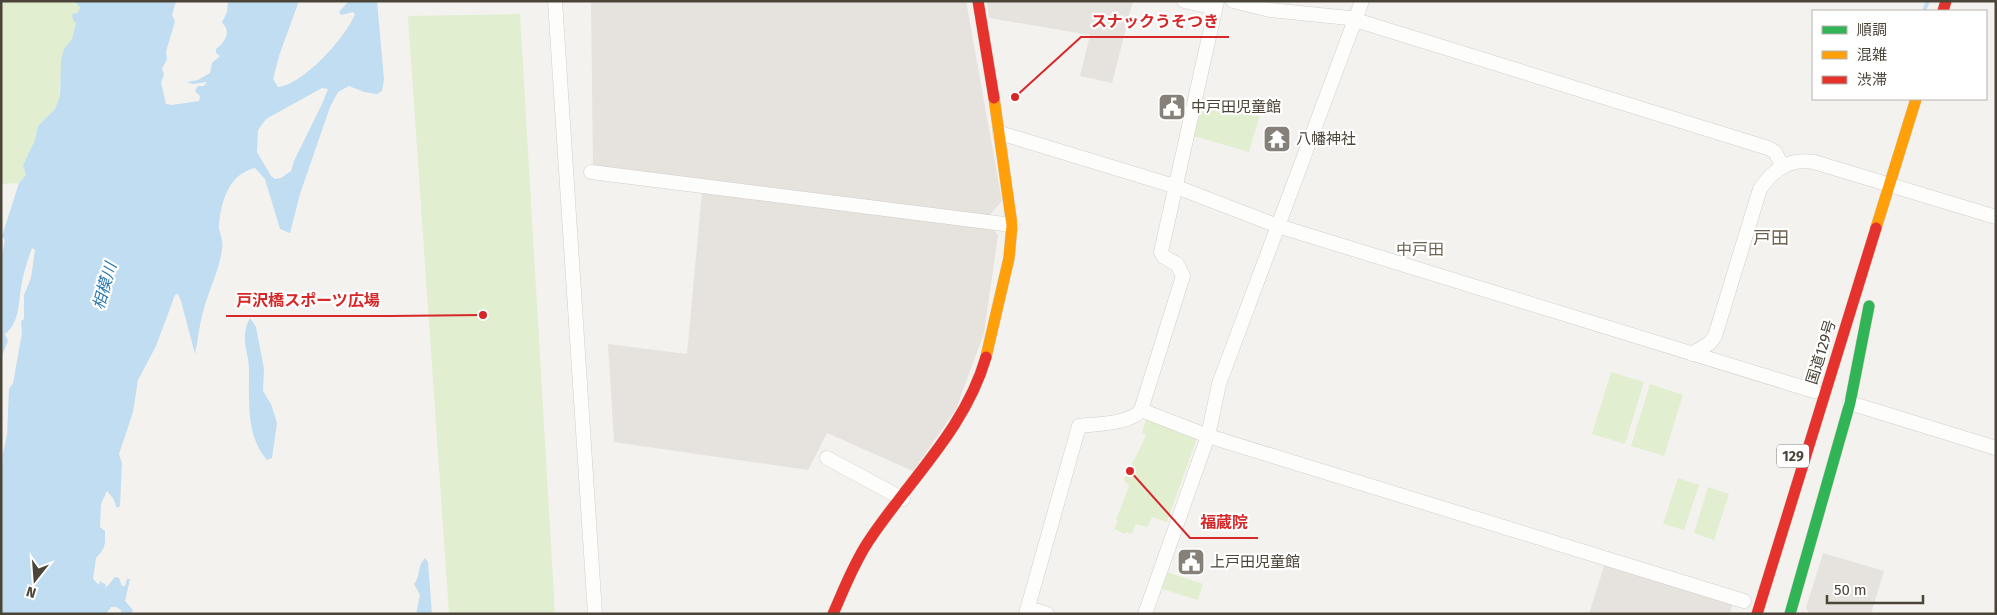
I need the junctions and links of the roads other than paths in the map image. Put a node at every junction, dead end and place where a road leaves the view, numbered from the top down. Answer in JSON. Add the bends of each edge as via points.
{"nodes":[{"id":1,"x":555,"y":1,"type":"edge"},
{"id":2,"x":978,"y":1,"type":"edge"},
{"id":3,"x":1184,"y":1,"type":"edge"},
{"id":4,"x":1233,"y":1,"type":"edge"},
{"id":5,"x":1362,"y":1,"type":"edge"},
{"id":6,"x":1216,"y":4,"type":"edge"},
{"id":7,"x":1356,"y":20,"type":"junction"},
{"id":8,"x":1916,"y":100,"type":"edge"},
{"id":9,"x":1000,"y":133,"type":"junction"},
{"id":10,"x":1782,"y":165,"type":"junction"},
{"id":11,"x":591,"y":172,"type":"dead end"},
{"id":12,"x":1889,"y":184,"type":"junction"},
{"id":13,"x":1174,"y":186,"type":"junction"},
{"id":14,"x":1996,"y":217,"type":"edge"},
{"id":15,"x":1012,"y":225,"type":"junction"},
{"id":16,"x":1278,"y":226,"type":"junction"},
{"id":17,"x":1852,"y":302,"type":"junction"},
{"id":18,"x":1692,"y":354,"type":"junction"},
{"id":19,"x":1814,"y":391,"type":"junction"},
{"id":20,"x":1850,"y":403,"type":"junction"},
{"id":21,"x":1141,"y":410,"type":"junction"},
{"id":22,"x":1208,"y":436,"type":"junction"},
{"id":23,"x":1796,"y":446,"type":"dead end"},
{"id":24,"x":1996,"y":448,"type":"edge"},
{"id":25,"x":827,"y":458,"type":"dead end"},
{"id":26,"x":1815,"y":483,"type":"dead end"},
{"id":27,"x":903,"y":499,"type":"junction"},
{"id":28,"x":1744,"y":602,"type":"edge"},
{"id":29,"x":1027,"y":611,"type":"edge"},
{"id":30,"x":595,"y":614,"type":"edge"},
{"id":31,"x":833,"y":614,"type":"edge"},
{"id":32,"x":1047,"y":614,"type":"edge"},
{"id":33,"x":1144,"y":614,"type":"edge"},
{"id":34,"x":1757,"y":614,"type":"edge"},
{"id":35,"x":1790,"y":614,"type":"edge"}],
"edges":[{"from":1,"to":30,"type":"street"},
{"from":2,"to":9,"type":"main road"},
{"from":3,"to":6,"type":"street"},
{"from":4,"to":7,"type":"street","via":[[1270,10]]},
{"from":5,"to":7,"type":"street"},
{"from":6,"to":13,"type":"street"},
{"from":7,"to":10,"type":"street","via":[[1768,148],[1775,152]]},
{"from":7,"to":16,"type":"street"},
{"from":8,"to":12,"type":"main road","name":"国道129号","number":"129"},
{"from":9,"to":13,"type":"street"},
{"from":9,"to":15,"type":"main road"},
{"from":10,"to":12,"type":"street","via":[[1814,162]]},
{"from":10,"to":18,"type":"street","via":[[1760,189],[1715,336]]},
{"from":11,"to":15,"type":"street"},
{"from":12,"to":14,"type":"street"},
{"from":12,"to":17,"type":"main road","name":"国道129号","number":"129"},
{"from":13,"to":16,"type":"street"},
{"from":13,"to":21,"type":"street","via":[[1161,252],[1177,264],[1183,276]]},
{"from":15,"to":27,"type":"main road","via":[[1009,258],[994,330],[975,387],[944,442]]},
{"from":16,"to":18,"type":"street"},
{"from":16,"to":22,"type":"street","via":[[1219,384]]},
{"from":17,"to":19,"type":"main road","number":"129"},
{"from":17,"to":34,"type":"main road","name":"国道129号","number":"129"},
{"from":18,"to":19,"type":"street"},
{"from":19,"to":23,"type":"main road","number":"129"},
{"from":20,"to":24,"type":"street"},
{"from":20,"to":26,"type":"main road","number":"129","via":[[1871,302]]},
{"from":20,"to":35,"type":"main road","number":"129"},
{"from":21,"to":22,"type":"street"},
{"from":21,"to":29,"type":"street","via":[[1114,423],[1079,426]]},
{"from":22,"to":28,"type":"street"},
{"from":22,"to":33,"type":"street"},
{"from":25,"to":27,"type":"street","via":[[845,463]]},
{"from":27,"to":31,"type":"main road","via":[[854,565]]},
{"from":29,"to":32,"type":"street"}]}
